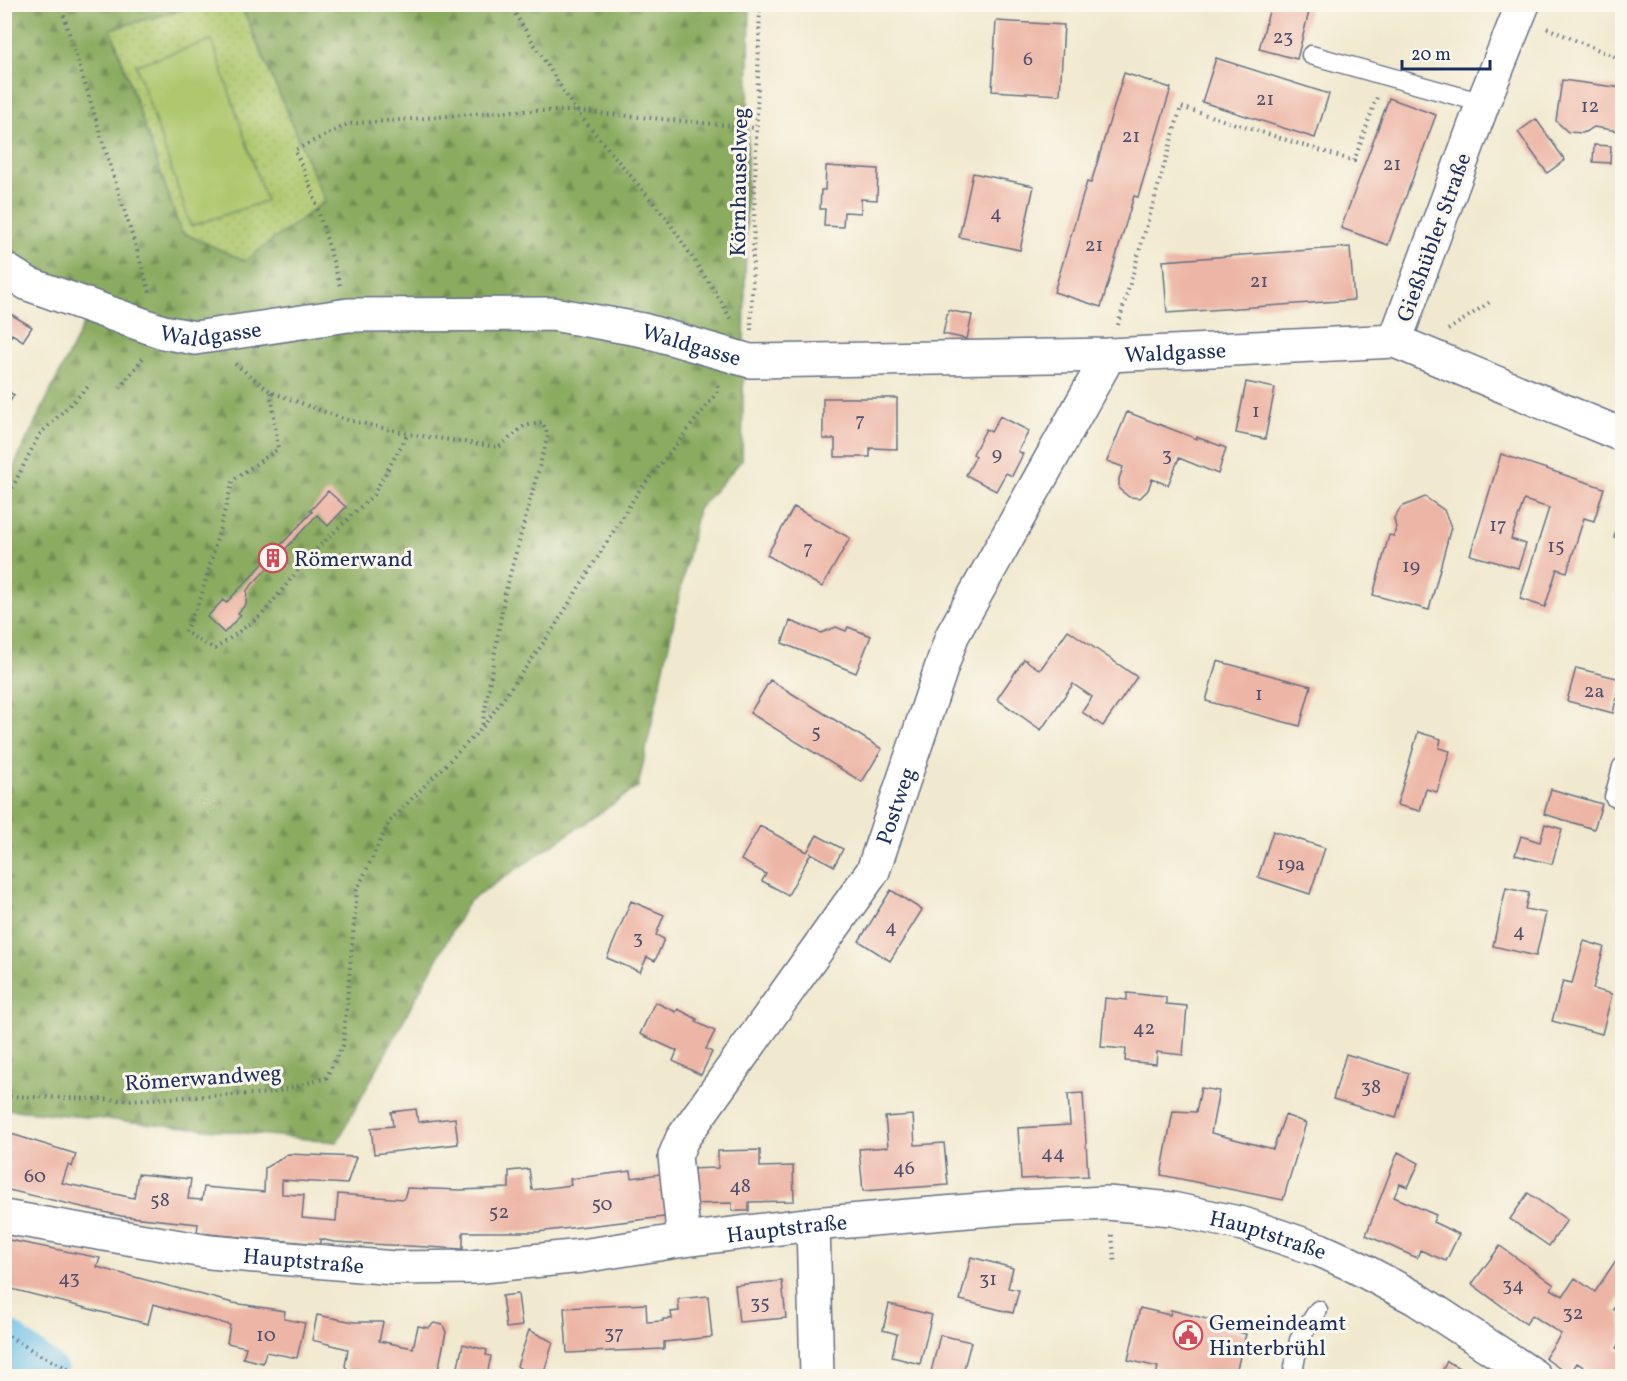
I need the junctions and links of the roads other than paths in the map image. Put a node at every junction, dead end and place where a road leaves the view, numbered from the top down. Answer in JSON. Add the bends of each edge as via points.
{"nodes":[{"id":1,"x":1523,"y":4,"type":"edge"},
{"id":2,"x":1311,"y":55,"type":"dead end"},
{"id":3,"x":1483,"y":103,"type":"junction"},
{"id":4,"x":4,"y":269,"type":"edge"},
{"id":5,"x":1406,"y":346,"type":"junction"},
{"id":6,"x":1109,"y":355,"type":"junction"},
{"id":7,"x":1623,"y":435,"type":"edge"},
{"id":8,"x":1623,"y":767,"type":"edge"},
{"id":9,"x":1614,"y":797,"type":"dead end"},
{"id":10,"x":4,"y":1217,"type":"edge"},
{"id":11,"x":813,"y":1224,"type":"junction"},
{"id":12,"x":684,"y":1240,"type":"junction"},
{"id":13,"x":1318,"y":1310,"type":"dead end"},
{"id":14,"x":817,"y":1377,"type":"edge"},
{"id":15,"x":1295,"y":1377,"type":"edge"},
{"id":16,"x":1534,"y":1377,"type":"edge"}],
"edges":[{"from":1,"to":3,"type":"street","name":"Gießhübler Straße"},
{"from":2,"to":3,"type":"lane"},
{"from":3,"to":5,"type":"street","name":"Gießhübler Straße"},
{"from":4,"to":6,"type":"street","name":"Waldgasse","via":[[28,284],[163,332],[195,338],[348,315],[553,314],[643,330],[739,357]]},
{"from":5,"to":6,"type":"street","name":"Waldgasse"},
{"from":5,"to":7,"type":"street","name":"Gießhübler Straße"},
{"from":6,"to":12,"type":"street","name":"Postweg","via":[[952,636],[873,871],[682,1139],[675,1156]]},
{"from":8,"to":9,"type":"lane"},
{"from":10,"to":12,"type":"street","name":"Hauptstraße","via":[[210,1252],[394,1268],[473,1267]]},
{"from":11,"to":12,"type":"street","name":"Hauptstraße"},
{"from":11,"to":14,"type":"street"},
{"from":11,"to":16,"type":"street","name":"Hauptstraße","via":[[1107,1203],[1172,1209],[1243,1224],[1320,1250],[1360,1269],[1415,1298]]},
{"from":13,"to":15,"type":"lane","via":[[1299,1340]]}]}
